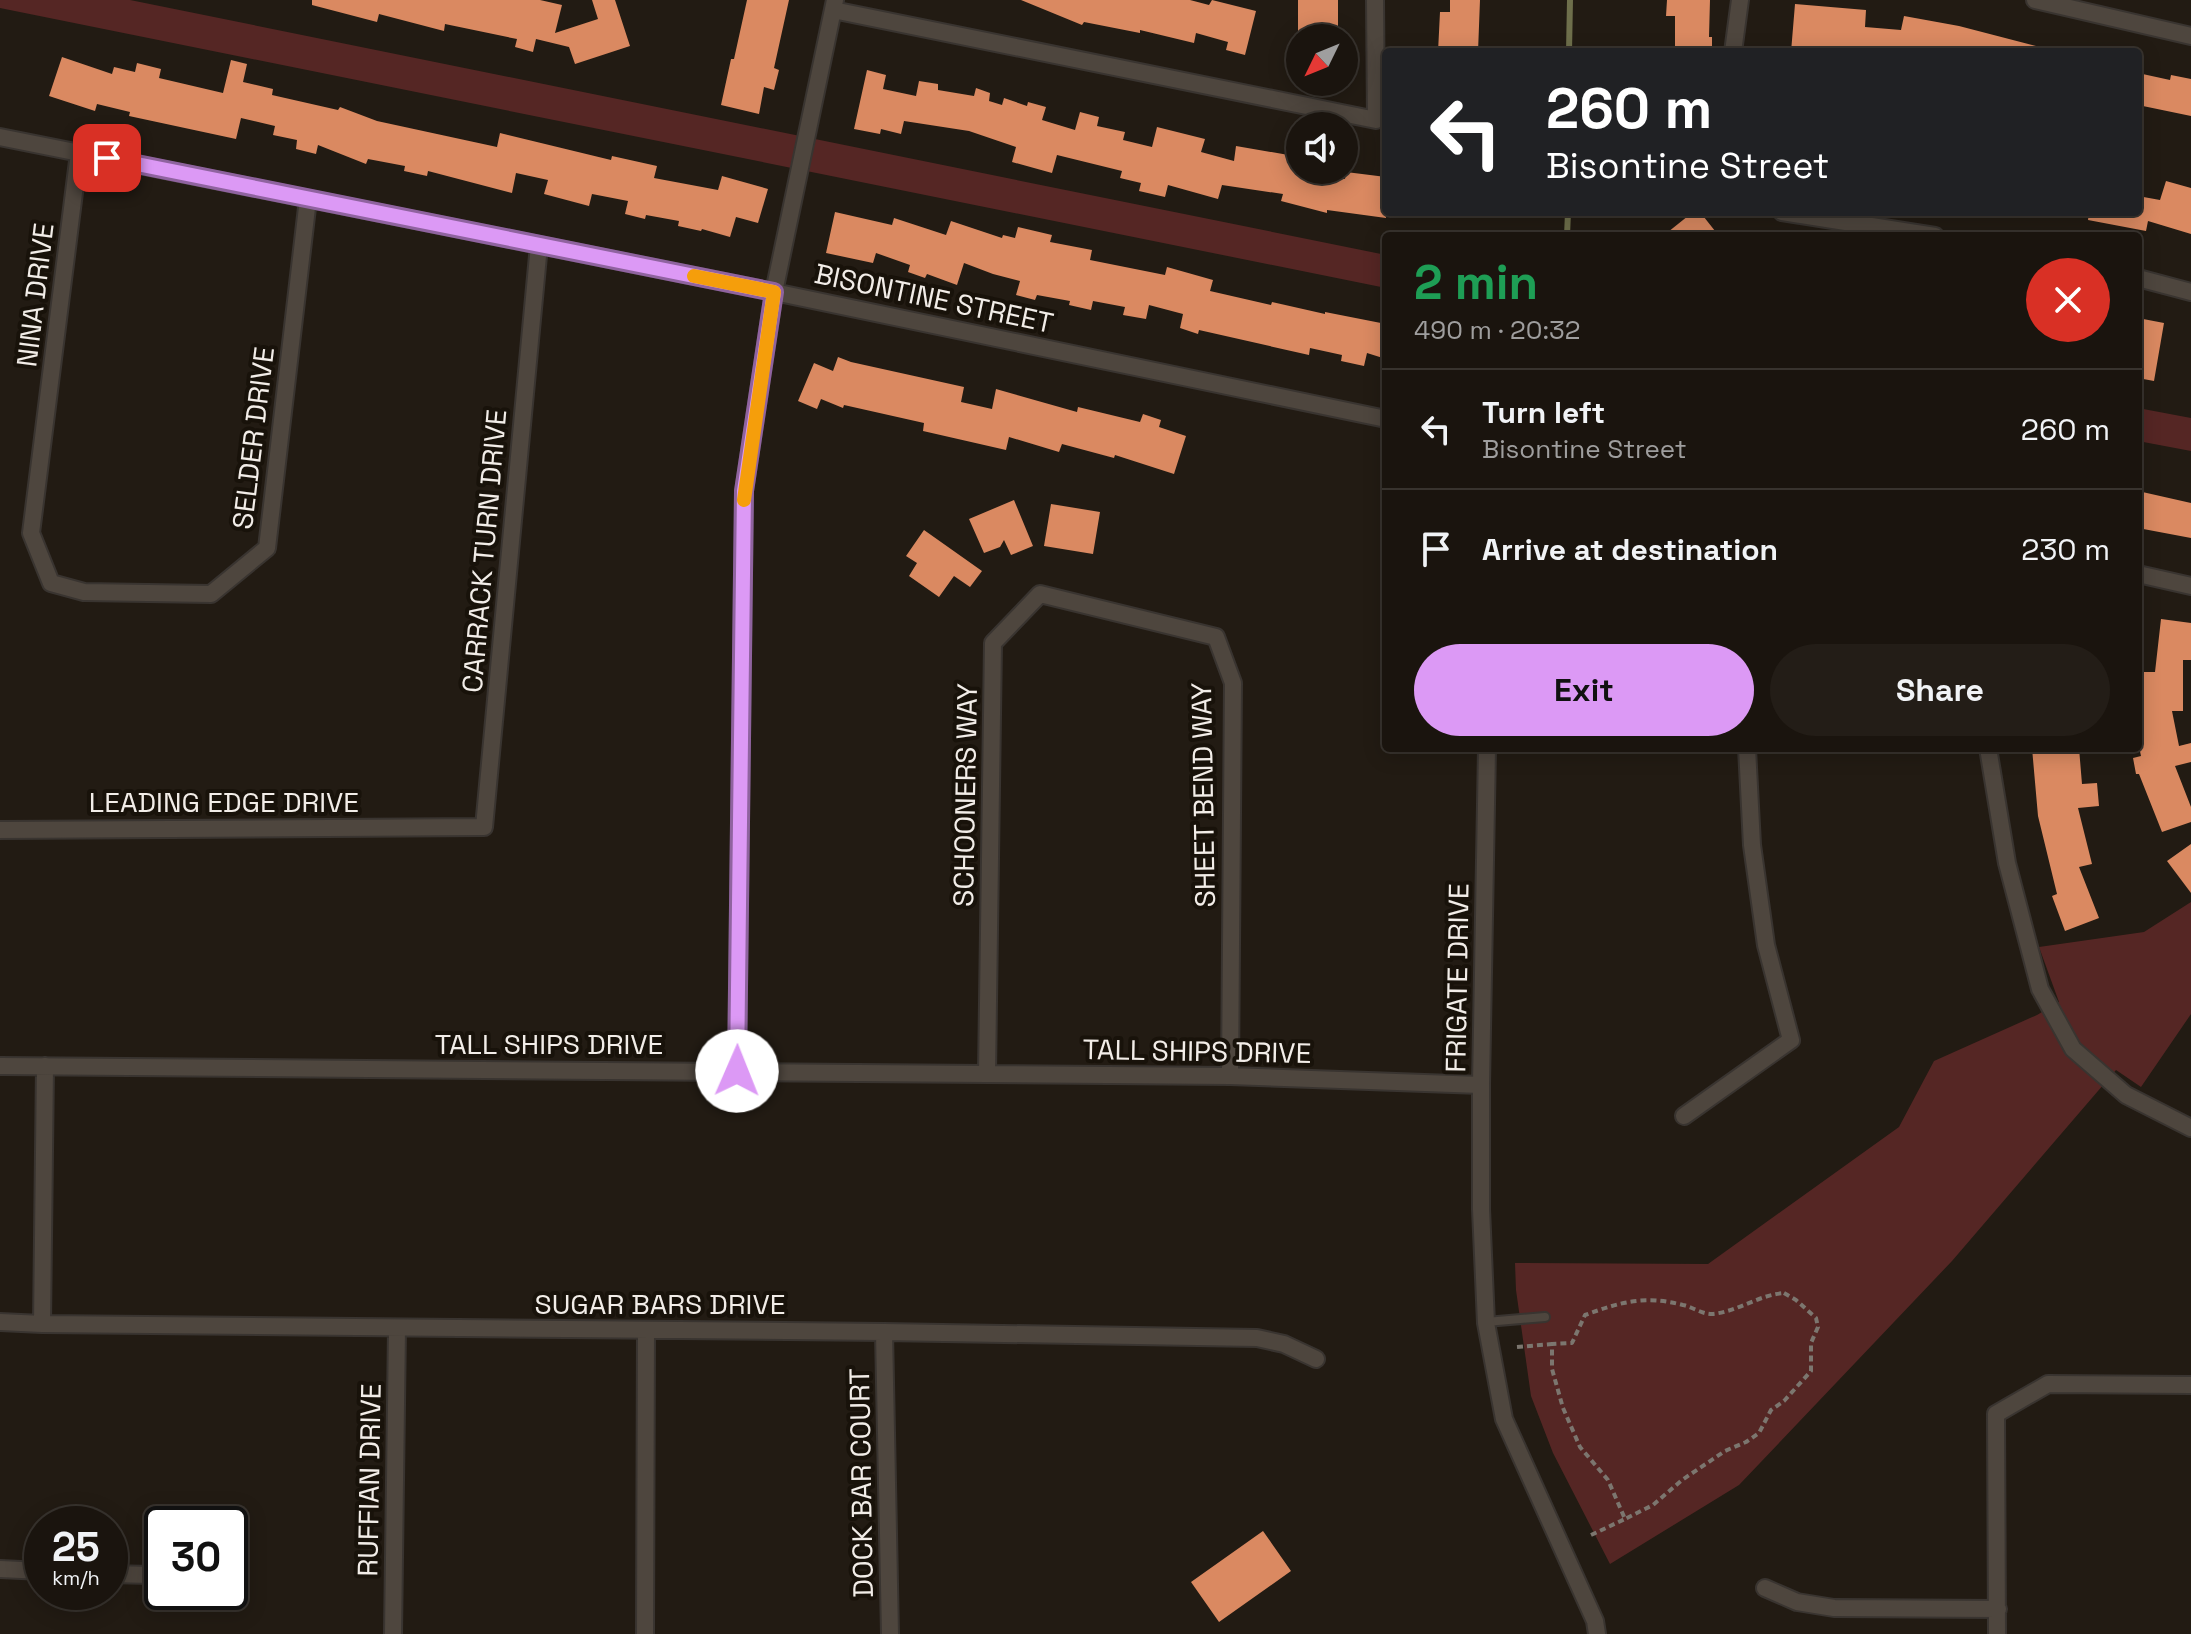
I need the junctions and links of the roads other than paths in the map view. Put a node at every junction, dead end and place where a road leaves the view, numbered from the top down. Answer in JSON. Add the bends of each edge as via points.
{"nodes":[{"id":1,"x":1375,"y":0,"type":"edge"},
{"id":2,"x":1740,"y":0,"type":"edge"},
{"id":3,"x":2035,"y":0,"type":"edge"},
{"id":4,"x":834,"y":5,"type":"edge"},
{"id":5,"x":2191,"y":36,"type":"edge"},
{"id":6,"x":1734,"y":48,"type":"edge"},
{"id":7,"x":0,"y":137,"type":"edge"},
{"id":8,"x":79,"y":153,"type":"junction"},
{"id":9,"x":308,"y":199,"type":"junction"},
{"id":10,"x":1808,"y":216,"type":"edge"},
{"id":11,"x":1910,"y":232,"type":"edge"},
{"id":12,"x":539,"y":245,"type":"junction"},
{"id":13,"x":2142,"y":279,"type":"edge"},
{"id":14,"x":774,"y":292,"type":"junction"},
{"id":15,"x":2191,"y":292,"type":"edge"},
{"id":16,"x":1382,"y":418,"type":"edge"},
{"id":17,"x":2142,"y":575,"type":"edge"},
{"id":18,"x":51,"y":583,"type":"joint"},
{"id":19,"x":2191,"y":586,"type":"edge"},
{"id":20,"x":1097,"y":608,"type":"joint"},
{"id":21,"x":1487,"y":752,"type":"edge"},
{"id":22,"x":1747,"y":752,"type":"edge"},
{"id":23,"x":1989,"y":752,"type":"edge"},
{"id":24,"x":449,"y":827,"type":"joint"},
{"id":25,"x":0,"y":830,"type":"edge"},
{"id":26,"x":0,"y":1066,"type":"edge"},
{"id":27,"x":45,"y":1066,"type":"junction"},
{"id":28,"x":737,"y":1071,"type":"junction"},
{"id":29,"x":987,"y":1074,"type":"junction"},
{"id":30,"x":1230,"y":1076,"type":"junction"},
{"id":31,"x":1481,"y":1085,"type":"junction"},
{"id":32,"x":1684,"y":1116,"type":"dead end"},
{"id":33,"x":2191,"y":1128,"type":"edge"},
{"id":34,"x":1545,"y":1317,"type":"dead end"},
{"id":35,"x":0,"y":1322,"type":"edge"},
{"id":36,"x":1486,"y":1323,"type":"junction"},
{"id":37,"x":42,"y":1324,"type":"junction"},
{"id":38,"x":397,"y":1328,"type":"junction"},
{"id":39,"x":646,"y":1330,"type":"junction"},
{"id":40,"x":884,"y":1332,"type":"junction"},
{"id":41,"x":1316,"y":1359,"type":"dead end"},
{"id":42,"x":2191,"y":1385,"type":"edge"},
{"id":43,"x":0,"y":1569,"type":"edge"},
{"id":44,"x":24,"y":1570,"type":"edge"},
{"id":45,"x":1765,"y":1588,"type":"dead end"},
{"id":46,"x":1998,"y":1609,"type":"junction"},
{"id":47,"x":393,"y":1634,"type":"edge"},
{"id":48,"x":645,"y":1634,"type":"edge"},
{"id":49,"x":890,"y":1634,"type":"edge"},
{"id":50,"x":1597,"y":1634,"type":"edge"},
{"id":51,"x":1997,"y":1634,"type":"edge"}],
"edges":[{"from":1,"to":4,"type":"street","via":[[1376,120]]},
{"from":2,"to":6,"type":"street"},
{"from":3,"to":5,"type":"street"},
{"from":4,"to":14,"type":"street"},
{"from":7,"to":8,"type":"street","name":"BISONTINE STREET"},
{"from":8,"to":9,"type":"street","name":"BISONTINE STREET"},
{"from":8,"to":18,"type":"street","name":"NINA DRIVE","via":[[31,533]]},
{"from":9,"to":12,"type":"street","name":"BISONTINE STREET"},
{"from":9,"to":18,"type":"street","name":"SELDER DRIVE","via":[[267,548],[211,594],[84,592]]},
{"from":10,"to":11,"type":"street"},
{"from":12,"to":14,"type":"street","name":"BISONTINE STREET"},
{"from":12,"to":24,"type":"street","name":"CARRACK TURN DRIVE","via":[[484,827]]},
{"from":13,"to":15,"type":"street"},
{"from":14,"to":16,"type":"street","name":"BISONTINE STREET"},
{"from":14,"to":28,"type":"street","via":[[744,491]]},
{"from":17,"to":19,"type":"street"},
{"from":20,"to":29,"type":"street","name":"SCHOONERS WAY","via":[[1040,594],[993,643]]},
{"from":20,"to":30,"type":"street","name":"SHEET BEND WAY","via":[[1216,637],[1233,683]]},
{"from":21,"to":31,"type":"street","name":"FRIGATE DRIVE"},
{"from":22,"to":32,"type":"street","via":[[1752,845],[1766,945],[1791,1040]]},
{"from":23,"to":33,"type":"street","via":[[2007,863],[2040,989],[2073,1049],[2126,1095]]},
{"from":24,"to":25,"type":"street","name":"LEADING EDGE DRIVE"},
{"from":26,"to":27,"type":"street","name":"TALL SHIPS DRIVE"},
{"from":27,"to":28,"type":"street","name":"TALL SHIPS DRIVE"},
{"from":27,"to":37,"type":"street"},
{"from":28,"to":29,"type":"street","name":"TALL SHIPS DRIVE"},
{"from":29,"to":30,"type":"street","name":"TALL SHIPS DRIVE"},
{"from":30,"to":31,"type":"street","name":"TALL SHIPS DRIVE"},
{"from":31,"to":36,"type":"street","name":"FRIGATE DRIVE"},
{"from":34,"to":36,"type":"lane"},
{"from":35,"to":37,"type":"street","name":"SUGAR BARS DRIVE"},
{"from":36,"to":50,"type":"street","name":"FRIGATE DRIVE","via":[[1504,1419]]},
{"from":37,"to":38,"type":"street","name":"SUGAR BARS DRIVE"},
{"from":38,"to":39,"type":"street","name":"SUGAR BARS DRIVE"},
{"from":38,"to":47,"type":"street","name":"RUFFIAN DRIVE"},
{"from":39,"to":40,"type":"street","name":"SUGAR BARS DRIVE"},
{"from":39,"to":48,"type":"street"},
{"from":40,"to":41,"type":"street","name":"SUGAR BARS DRIVE","via":[[1257,1338]]},
{"from":40,"to":49,"type":"street","name":"DOCK BAR COURT"},
{"from":42,"to":46,"type":"street","via":[[2048,1384],[1996,1414]]},
{"from":43,"to":44,"type":"street"},
{"from":45,"to":46,"type":"street","via":[[1797,1602],[1834,1608]]},
{"from":46,"to":51,"type":"street"}]}
